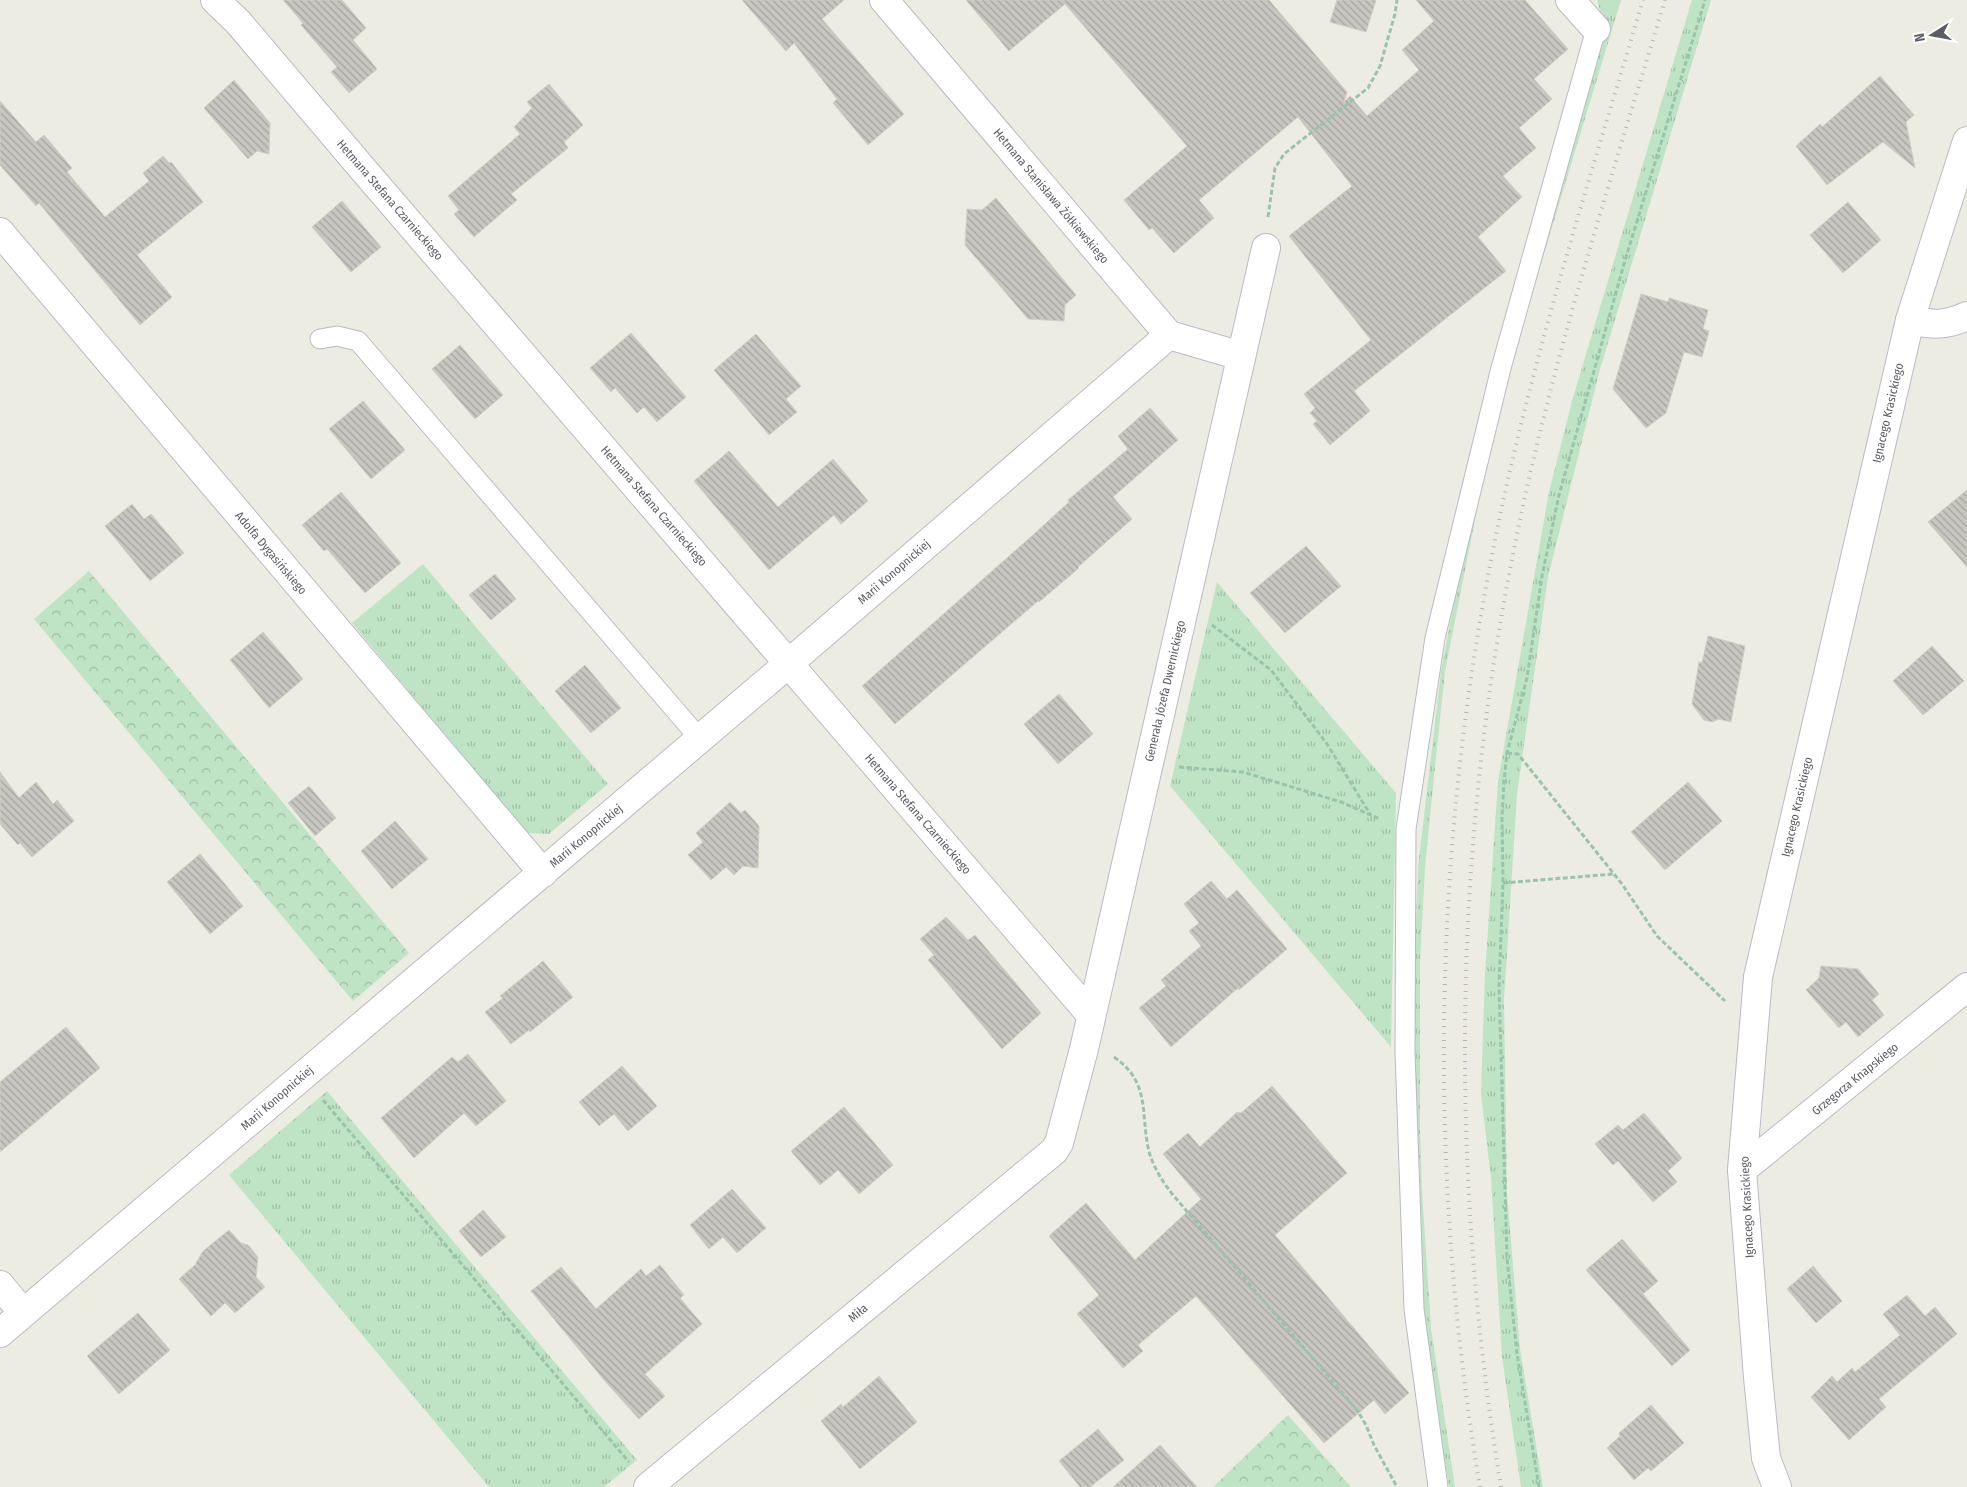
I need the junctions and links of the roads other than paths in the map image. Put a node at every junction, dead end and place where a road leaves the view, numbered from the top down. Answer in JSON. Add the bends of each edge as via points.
{"nodes":[{"id":1,"x":215,"y":0,"type":"edge"},
{"id":2,"x":884,"y":0,"type":"edge"},
{"id":3,"x":1570,"y":0,"type":"edge"},
{"id":4,"x":1596,"y":29,"type":"joint"},
{"id":5,"x":1967,"y":141,"type":"edge"},
{"id":6,"x":0,"y":232,"type":"edge"},
{"id":7,"x":1266,"y":248,"type":"road end"},
{"id":8,"x":1967,"y":316,"type":"edge"},
{"id":9,"x":1910,"y":320,"type":"junction"},
{"id":10,"x":1169,"y":335,"type":"junction"},
{"id":11,"x":320,"y":339,"type":"dead end"},
{"id":12,"x":1241,"y":356,"type":"junction"},
{"id":13,"x":788,"y":664,"type":"junction"},
{"id":14,"x":700,"y":739,"type":"junction"},
{"id":15,"x":543,"y":873,"type":"junction"},
{"id":16,"x":1967,"y":988,"type":"edge"},
{"id":17,"x":1091,"y":1015,"type":"junction"},
{"id":18,"x":1063,"y":1134,"type":"joint"},
{"id":19,"x":1742,"y":1170,"type":"junction"},
{"id":20,"x":0,"y":1285,"type":"edge"},
{"id":21,"x":23,"y":1314,"type":"junction"},
{"id":22,"x":0,"y":1333,"type":"edge"},
{"id":23,"x":648,"y":1487,"type":"edge"},
{"id":24,"x":1438,"y":1487,"type":"edge"},
{"id":25,"x":1777,"y":1487,"type":"edge"}],
"edges":[{"from":1,"to":13,"type":"street","name":"Hetmana Stefana Czarnieckiego","via":[[238,22]]},
{"from":2,"to":10,"type":"street","name":"Hetmana Stanisława Żółkiewskiego"},
{"from":3,"to":4,"type":"street"},
{"from":4,"to":24,"type":"lane","via":[[1500,368],[1435,638],[1406,829],[1405,1052],[1414,1309]]},
{"from":5,"to":9,"type":"street","name":"Ignacego Krasickiego"},
{"from":6,"to":15,"type":"street","name":"Adolfa Dygasińskiego"},
{"from":7,"to":12,"type":"street","name":"Generała Józefa Dwernickiego"},
{"from":8,"to":9,"type":"street","via":[[1942,325]]},
{"from":9,"to":19,"type":"street","name":"Ignacego Krasickiego","via":[[1758,977]]},
{"from":10,"to":12,"type":"street"},
{"from":10,"to":13,"type":"street","name":"Marii Konopnickiej"},
{"from":11,"to":14,"type":"lane","via":[[337,336],[358,341]]},
{"from":12,"to":17,"type":"street","name":"Generała Józefa Dwernickiego"},
{"from":13,"to":14,"type":"street","name":"Marii Konopnickiej"},
{"from":13,"to":17,"type":"street","name":"Hetmana Stefana Czarnieckiego"},
{"from":14,"to":15,"type":"street","name":"Marii Konopnickiej"},
{"from":15,"to":21,"type":"street","name":"Marii Konopnickiej"},
{"from":16,"to":19,"type":"street","name":"Grzegorza Knapskiego"},
{"from":17,"to":18,"type":"street","name":"Generała Józefa Dwernickiego"},
{"from":18,"to":23,"type":"street","name":"Miła","via":[[1054,1150]]},
{"from":19,"to":25,"type":"street","name":"Ignacego Krasickiego","via":[[1765,1449]]},
{"from":20,"to":21,"type":"street"},
{"from":21,"to":22,"type":"street","name":"Marii Konopnickiej"}]}
